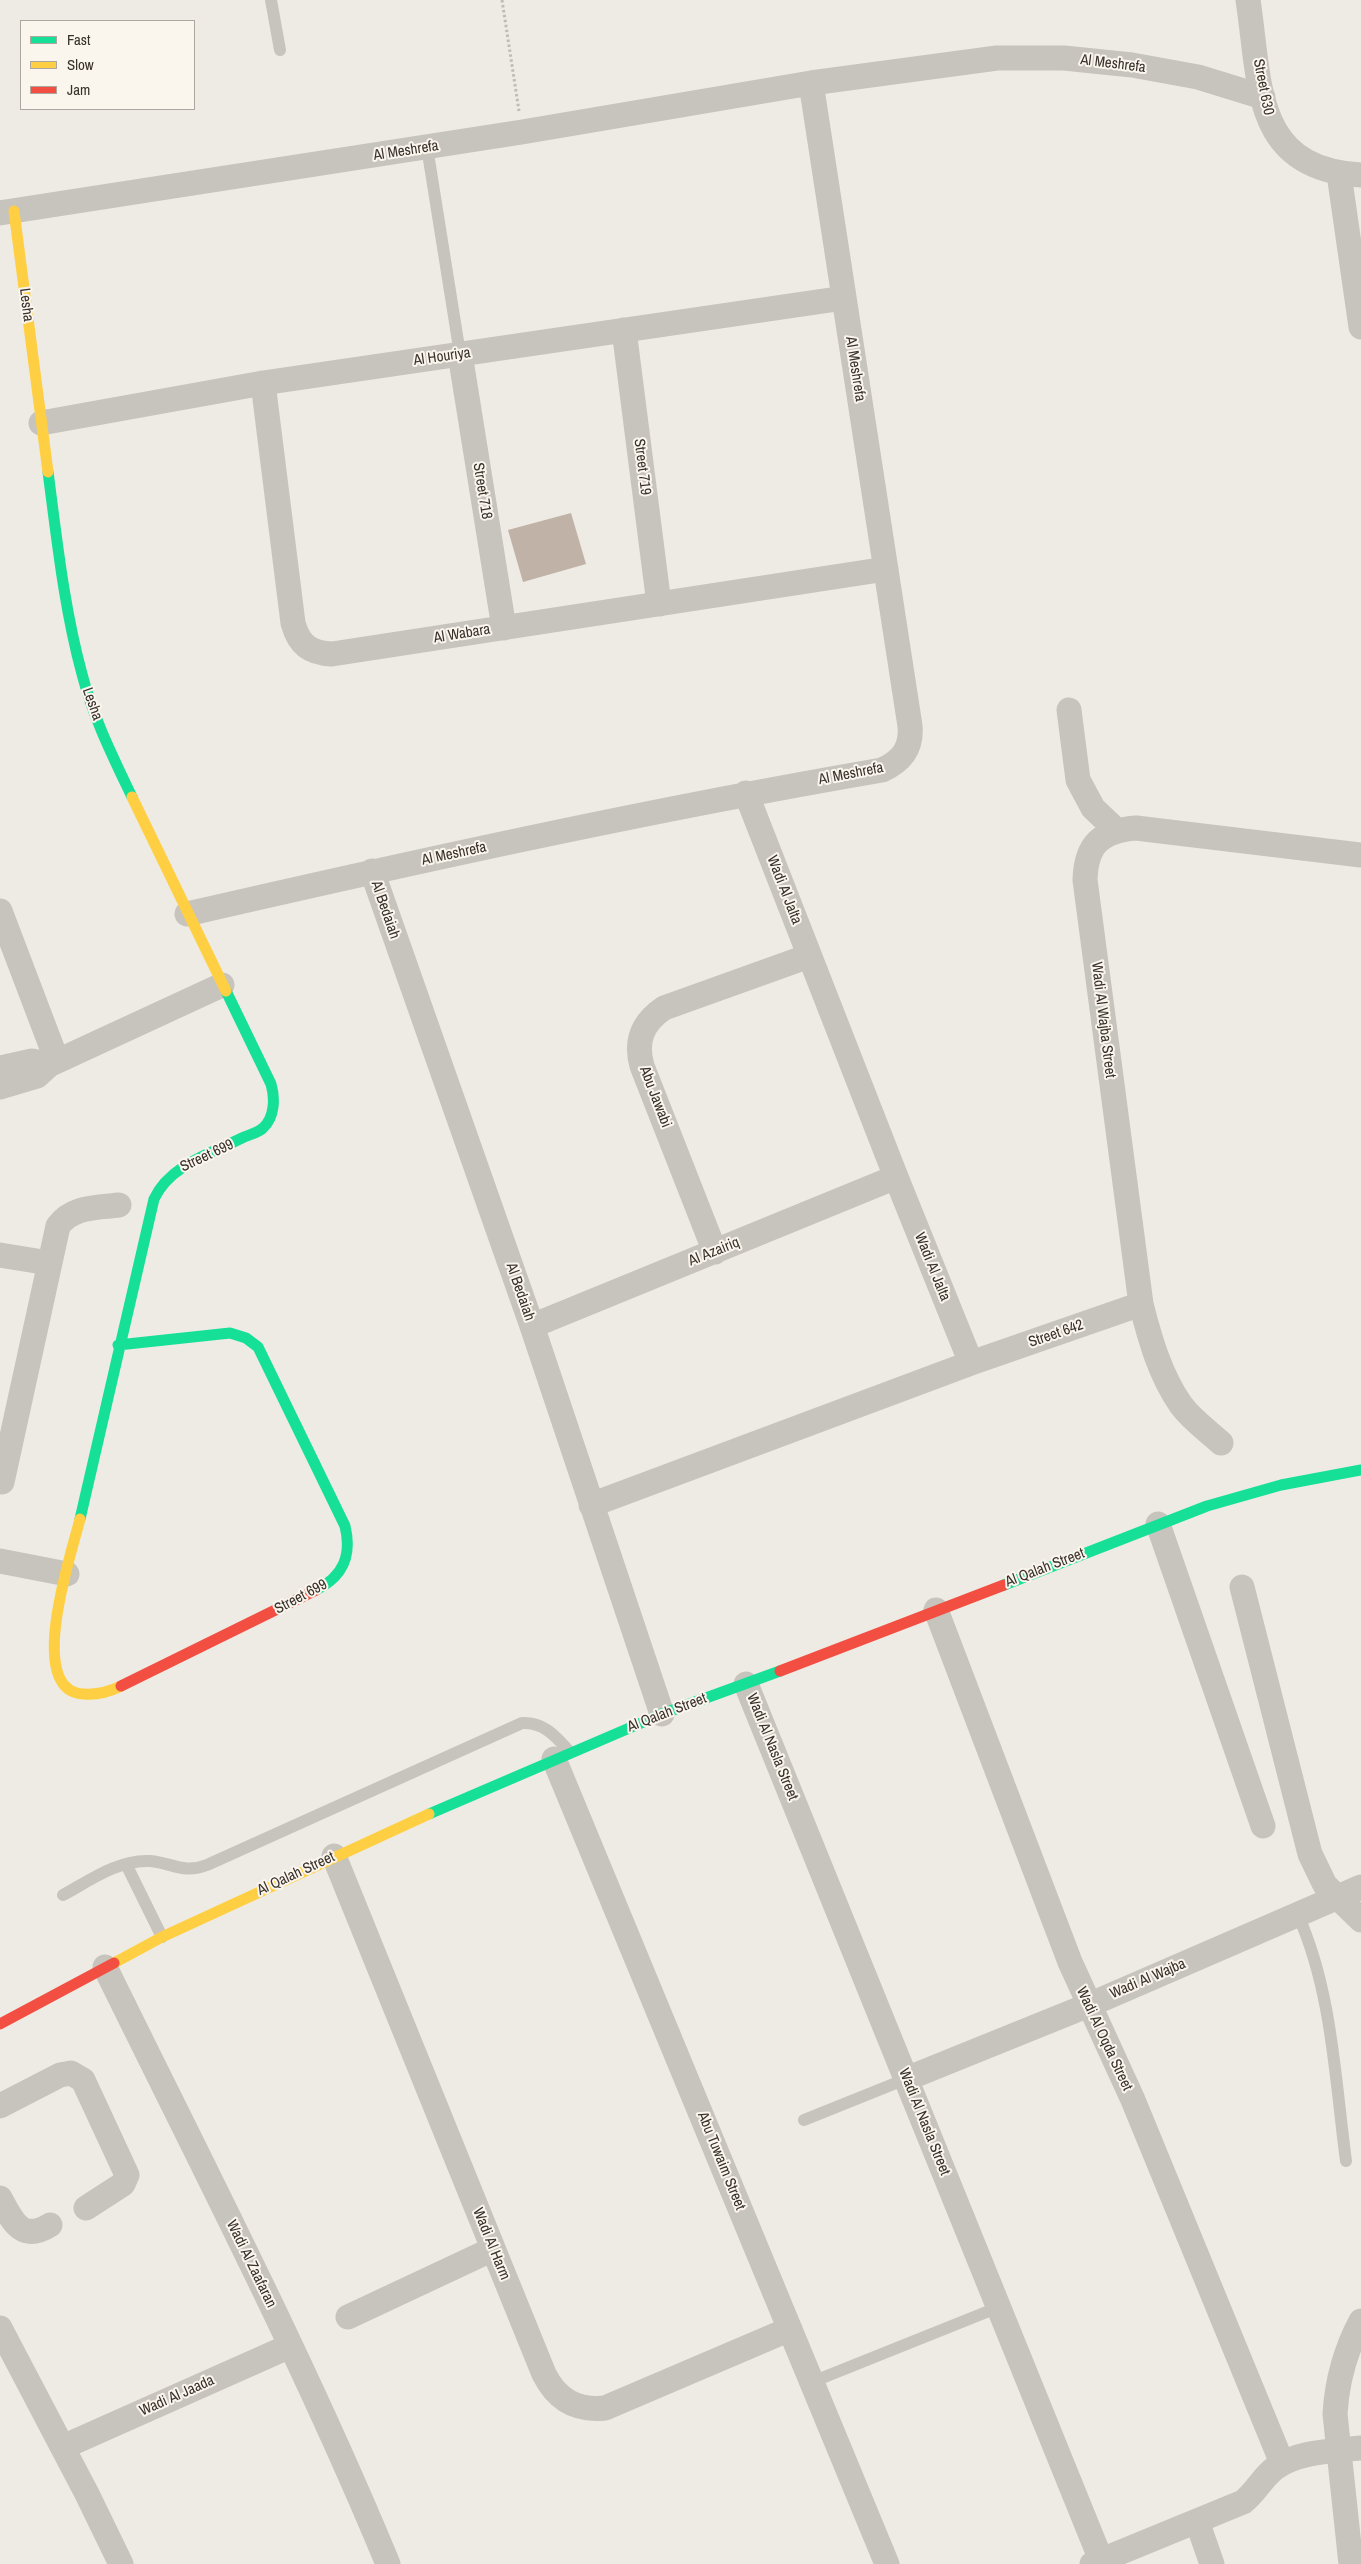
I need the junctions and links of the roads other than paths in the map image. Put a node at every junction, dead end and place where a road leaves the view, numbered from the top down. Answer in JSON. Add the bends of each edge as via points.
{"nodes":[{"id":1,"x":271,"y":0,"type":"edge"},
{"id":2,"x":1248,"y":0,"type":"edge"},
{"id":3,"x":280,"y":50,"type":"dead end"},
{"id":4,"x":811,"y":83,"type":"junction"},
{"id":5,"x":1263,"y":97,"type":"junction"},
{"id":6,"x":427,"y":148,"type":"junction"},
{"id":7,"x":1350,"y":175,"type":"edge"},
{"id":8,"x":7,"y":212,"type":"edge"},
{"id":9,"x":844,"y":298,"type":"junction"},
{"id":10,"x":1361,"y":327,"type":"edge"},
{"id":11,"x":624,"y":330,"type":"junction"},
{"id":12,"x":460,"y":354,"type":"junction"},
{"id":13,"x":263,"y":383,"type":"junction"},
{"id":14,"x":41,"y":423,"type":"junction"},
{"id":15,"x":886,"y":569,"type":"junction"},
{"id":16,"x":659,"y":604,"type":"junction"},
{"id":17,"x":504,"y":628,"type":"junction"},
{"id":18,"x":1069,"y":710,"type":"dead end"},
{"id":19,"x":746,"y":793,"type":"junction"},
{"id":20,"x":1116,"y":830,"type":"junction"},
{"id":21,"x":1361,"y":855,"type":"edge"},
{"id":22,"x":372,"y":871,"type":"junction"},
{"id":23,"x":0,"y":911,"type":"edge"},
{"id":24,"x":187,"y":914,"type":"junction"},
{"id":25,"x":809,"y":956,"type":"junction"},
{"id":26,"x":222,"y":985,"type":"junction"},
{"id":27,"x":53,"y":1063,"type":"junction"},
{"id":28,"x":0,"y":1068,"type":"edge"},
{"id":29,"x":0,"y":1087,"type":"edge"},
{"id":30,"x":896,"y":1177,"type":"junction"},
{"id":31,"x":119,"y":1206,"type":"dead end"},
{"id":32,"x":715,"y":1252,"type":"junction"},
{"id":33,"x":0,"y":1255,"type":"edge"},
{"id":34,"x":49,"y":1263,"type":"junction"},
{"id":35,"x":1141,"y":1304,"type":"junction"},
{"id":36,"x":532,"y":1326,"type":"junction"},
{"id":37,"x":118,"y":1345,"type":"junction"},
{"id":38,"x":971,"y":1363,"type":"junction"},
{"id":39,"x":7,"y":1428,"type":"edge"},
{"id":40,"x":1221,"y":1443,"type":"dead end"},
{"id":41,"x":1361,"y":1470,"type":"edge"},
{"id":42,"x":2,"y":1482,"type":"dead end"},
{"id":43,"x":592,"y":1505,"type":"junction"},
{"id":44,"x":1158,"y":1524,"type":"junction"},
{"id":45,"x":0,"y":1561,"type":"edge"},
{"id":46,"x":67,"y":1574,"type":"junction"},
{"id":47,"x":1242,"y":1587,"type":"dead end"},
{"id":48,"x":936,"y":1610,"type":"junction"},
{"id":49,"x":746,"y":1684,"type":"junction"},
{"id":50,"x":662,"y":1714,"type":"junction"},
{"id":51,"x":562,"y":1755,"type":"junction"},
{"id":52,"x":1263,"y":1826,"type":"dead end"},
{"id":53,"x":334,"y":1856,"type":"junction"},
{"id":54,"x":126,"y":1864,"type":"junction"},
{"id":55,"x":1361,"y":1887,"type":"edge"},
{"id":56,"x":63,"y":1895,"type":"dead end"},
{"id":57,"x":1338,"y":1897,"type":"junction"},
{"id":58,"x":1298,"y":1915,"type":"junction"},
{"id":59,"x":1361,"y":1920,"type":"edge"},
{"id":60,"x":162,"y":1937,"type":"junction"},
{"id":61,"x":105,"y":1968,"type":"junction"},
{"id":62,"x":1089,"y":2005,"type":"junction"},
{"id":63,"x":0,"y":2024,"type":"edge"},
{"id":64,"x":906,"y":2079,"type":"junction"},
{"id":65,"x":0,"y":2106,"type":"edge"},
{"id":66,"x":804,"y":2120,"type":"dead end"},
{"id":67,"x":1346,"y":2161,"type":"dead end"},
{"id":68,"x":0,"y":2198,"type":"edge"},
{"id":69,"x":86,"y":2208,"type":"dead end"},
{"id":70,"x":50,"y":2225,"type":"dead end"},
{"id":71,"x":493,"y":2249,"type":"junction"},
{"id":72,"x":999,"y":2308,"type":"junction"},
{"id":73,"x":348,"y":2317,"type":"dead end"},
{"id":74,"x":1361,"y":2321,"type":"edge"},
{"id":75,"x":0,"y":2328,"type":"edge"},
{"id":76,"x":790,"y":2329,"type":"junction"},
{"id":77,"x":290,"y":2346,"type":"junction"},
{"id":78,"x":812,"y":2382,"type":"junction"},
{"id":79,"x":63,"y":2447,"type":"junction"},
{"id":80,"x":1350,"y":2449,"type":"edge"},
{"id":81,"x":1282,"y":2463,"type":"junction"},
{"id":82,"x":1197,"y":2521,"type":"junction"},
{"id":83,"x":1096,"y":2562,"type":"edge"},
{"id":84,"x":121,"y":2564,"type":"edge"},
{"id":85,"x":388,"y":2564,"type":"edge"},
{"id":86,"x":888,"y":2564,"type":"edge"},
{"id":87,"x":1212,"y":2564,"type":"edge"},
{"id":88,"x":1351,"y":2564,"type":"edge"}],
"edges":[{"from":1,"to":3,"type":"lane"},
{"from":2,"to":5,"type":"street","name":"Street 630"},
{"from":4,"to":5,"type":"street","name":"Al Meshrefa","via":[[997,58],[1064,58],[1132,64],[1198,77]]},
{"from":4,"to":6,"type":"street","name":"Al Meshrefa"},
{"from":4,"to":9,"type":"street","name":"Al Meshrefa"},
{"from":5,"to":7,"type":"street","name":"Street 630","via":[[1270,125],[1286,148],[1311,166]]},
{"from":6,"to":8,"type":"street","name":"Al Meshrefa"},
{"from":6,"to":12,"type":"lane"},
{"from":7,"to":10,"type":"street"},
{"from":8,"to":14,"type":"street","name":"Lesha"},
{"from":9,"to":11,"type":"street","name":"Al Houriya"},
{"from":9,"to":15,"type":"street","name":"Al Meshrefa"},
{"from":11,"to":12,"type":"street","name":"Al Houriya"},
{"from":11,"to":16,"type":"street","name":"Street 719"},
{"from":12,"to":13,"type":"street","name":"Al Houriya"},
{"from":12,"to":17,"type":"street","name":"Street 718"},
{"from":13,"to":14,"type":"street","name":"Al Houriya"},
{"from":13,"to":17,"type":"street","name":"Al Wabara","via":[[293,623],[304,646],[317,653],[332,654]]},
{"from":14,"to":24,"type":"street","name":"Lesha","via":[[67,613],[82,676],[107,744]]},
{"from":15,"to":16,"type":"street","name":"Al Wabara"},
{"from":15,"to":19,"type":"street","name":"Al Meshrefa","via":[[910,726],[911,736],[905,753],[899,761],[882,770]]},
{"from":16,"to":17,"type":"street","name":"Al Wabara"},
{"from":18,"to":20,"type":"street","via":[[1078,780],[1094,808]]},
{"from":19,"to":22,"type":"street","name":"Al Meshrefa"},
{"from":19,"to":25,"type":"street","name":"Wadi Al Jalta"},
{"from":20,"to":21,"type":"street","via":[[1136,828]]},
{"from":20,"to":35,"type":"street","name":"Wadi Al Wajba Street","via":[[1092,849],[1086,864],[1085,880]]},
{"from":22,"to":24,"type":"street","name":"Al Meshrefa"},
{"from":22,"to":36,"type":"street","name":"Al Bedaiah"},
{"from":23,"to":27,"type":"street"},
{"from":24,"to":26,"type":"street","name":"Lesha"},
{"from":25,"to":30,"type":"street","name":"Wadi Al Jalta"},
{"from":25,"to":32,"type":"street","name":"Abu Jawabi","via":[[664,1008],[644,1026],[639,1039],[642,1066]]},
{"from":26,"to":27,"type":"street"},
{"from":26,"to":37,"type":"street","name":"Street 699","via":[[274,1090],[271,1117],[263,1128],[249,1137],[165,1178],[152,1204]]},
{"from":27,"to":28,"type":"street","via":[[32,1062]]},
{"from":27,"to":29,"type":"street","via":[[37,1076]]},
{"from":30,"to":32,"type":"street","name":"Al Azairiq"},
{"from":30,"to":38,"type":"street","name":"Wadi Al Jalta"},
{"from":31,"to":34,"type":"street","via":[[84,1209],[64,1217],[58,1226]]},
{"from":32,"to":36,"type":"street","name":"Al Azairiq"},
{"from":33,"to":34,"type":"street"},
{"from":34,"to":39,"type":"street"},
{"from":35,"to":38,"type":"street","name":"Street 642"},
{"from":35,"to":40,"type":"street","name":"Wadi Al Wajba Street","via":[[1153,1346],[1169,1384],[1182,1406]]},
{"from":36,"to":43,"type":"street","name":"Al Bedaiah"},
{"from":37,"to":46,"type":"street","name":"Street 699"},
{"from":37,"to":46,"type":"street","name":"Street 699","via":[[230,1334],[246,1338],[258,1347],[345,1526],[349,1543],[347,1559],[341,1573],[328,1584],[112,1691],[95,1696],[81,1696],[68,1690],[59,1680],[54,1666],[52,1645]]},
{"from":38,"to":43,"type":"street"},
{"from":39,"to":42,"type":"street"},
{"from":41,"to":44,"type":"street","name":"Al Qalah Street","via":[[1308,1478],[1254,1492]]},
{"from":43,"to":50,"type":"street","name":"Al Bedaiah"},
{"from":44,"to":48,"type":"street","name":"Al Qalah Street"},
{"from":44,"to":52,"type":"street"},
{"from":45,"to":46,"type":"street"},
{"from":47,"to":57,"type":"street","via":[[1310,1854],[1325,1885]]},
{"from":48,"to":49,"type":"street","name":"Al Qalah Street"},
{"from":48,"to":62,"type":"street","name":"Wadi Al Oqda Street","via":[[1061,1940]]},
{"from":49,"to":50,"type":"street","name":"Al Qalah Street"},
{"from":49,"to":64,"type":"street","name":"Wadi Al Nasla Street"},
{"from":50,"to":51,"type":"street","name":"Al Qalah Street"},
{"from":51,"to":53,"type":"street","name":"Al Qalah Street"},
{"from":51,"to":54,"type":"lane","via":[[544,1727],[522,1723],[207,1865],[188,1870],[149,1861]]},
{"from":51,"to":76,"type":"street","name":"Abu Tuwaim Street"},
{"from":53,"to":60,"type":"street","name":"Al Qalah Street"},
{"from":53,"to":71,"type":"street","name":"Wadi Al Harm"},
{"from":54,"to":56,"type":"lane"},
{"from":54,"to":60,"type":"lane"},
{"from":55,"to":57,"type":"street","name":"Wadi Al Wajba"},
{"from":57,"to":58,"type":"street","name":"Wadi Al Wajba"},
{"from":57,"to":59,"type":"street"},
{"from":58,"to":62,"type":"street","name":"Wadi Al Wajba"},
{"from":58,"to":67,"type":"lane","via":[[1312,1948],[1322,1986]]},
{"from":60,"to":61,"type":"street","name":"Al Qalah Street"},
{"from":61,"to":63,"type":"street","name":"Al Qalah Street"},
{"from":61,"to":77,"type":"street","name":"Wadi Al Zaafaran"},
{"from":62,"to":64,"type":"street","name":"Wadi Al Wajba"},
{"from":62,"to":81,"type":"street","name":"Wadi Al Oqda Street","via":[[1133,2100]]},
{"from":64,"to":66,"type":"lane"},
{"from":64,"to":72,"type":"street","name":"Wadi Al Nasla Street"},
{"from":65,"to":69,"type":"street","via":[[66,2073],[83,2080],[127,2175],[124,2184]]},
{"from":68,"to":70,"type":"street","via":[[20,2228],[35,2231]]},
{"from":71,"to":73,"type":"street"},
{"from":71,"to":76,"type":"street","name":"Wadi Al Harm","via":[[550,2386],[569,2403],[580,2407],[605,2408],[617,2404]]},
{"from":72,"to":78,"type":"lane"},
{"from":72,"to":83,"type":"street","name":"Wadi Al Nasla Street"},
{"from":74,"to":80,"type":"street","via":[[1339,2376],[1335,2414]]},
{"from":75,"to":79,"type":"street"},
{"from":76,"to":78,"type":"street","name":"Abu Tuwaim Street"},
{"from":77,"to":79,"type":"street","name":"Wadi Al Jaada"},
{"from":77,"to":85,"type":"street","name":"Wadi Al Zaafaran","via":[[359,2492]]},
{"from":78,"to":86,"type":"street","name":"Abu Tuwaim Street"},
{"from":79,"to":84,"type":"street"},
{"from":80,"to":81,"type":"street","via":[[1301,2456]]},
{"from":80,"to":88,"type":"street"},
{"from":81,"to":82,"type":"street","via":[[1243,2502]]},
{"from":82,"to":83,"type":"street"},
{"from":82,"to":87,"type":"street"}]}
